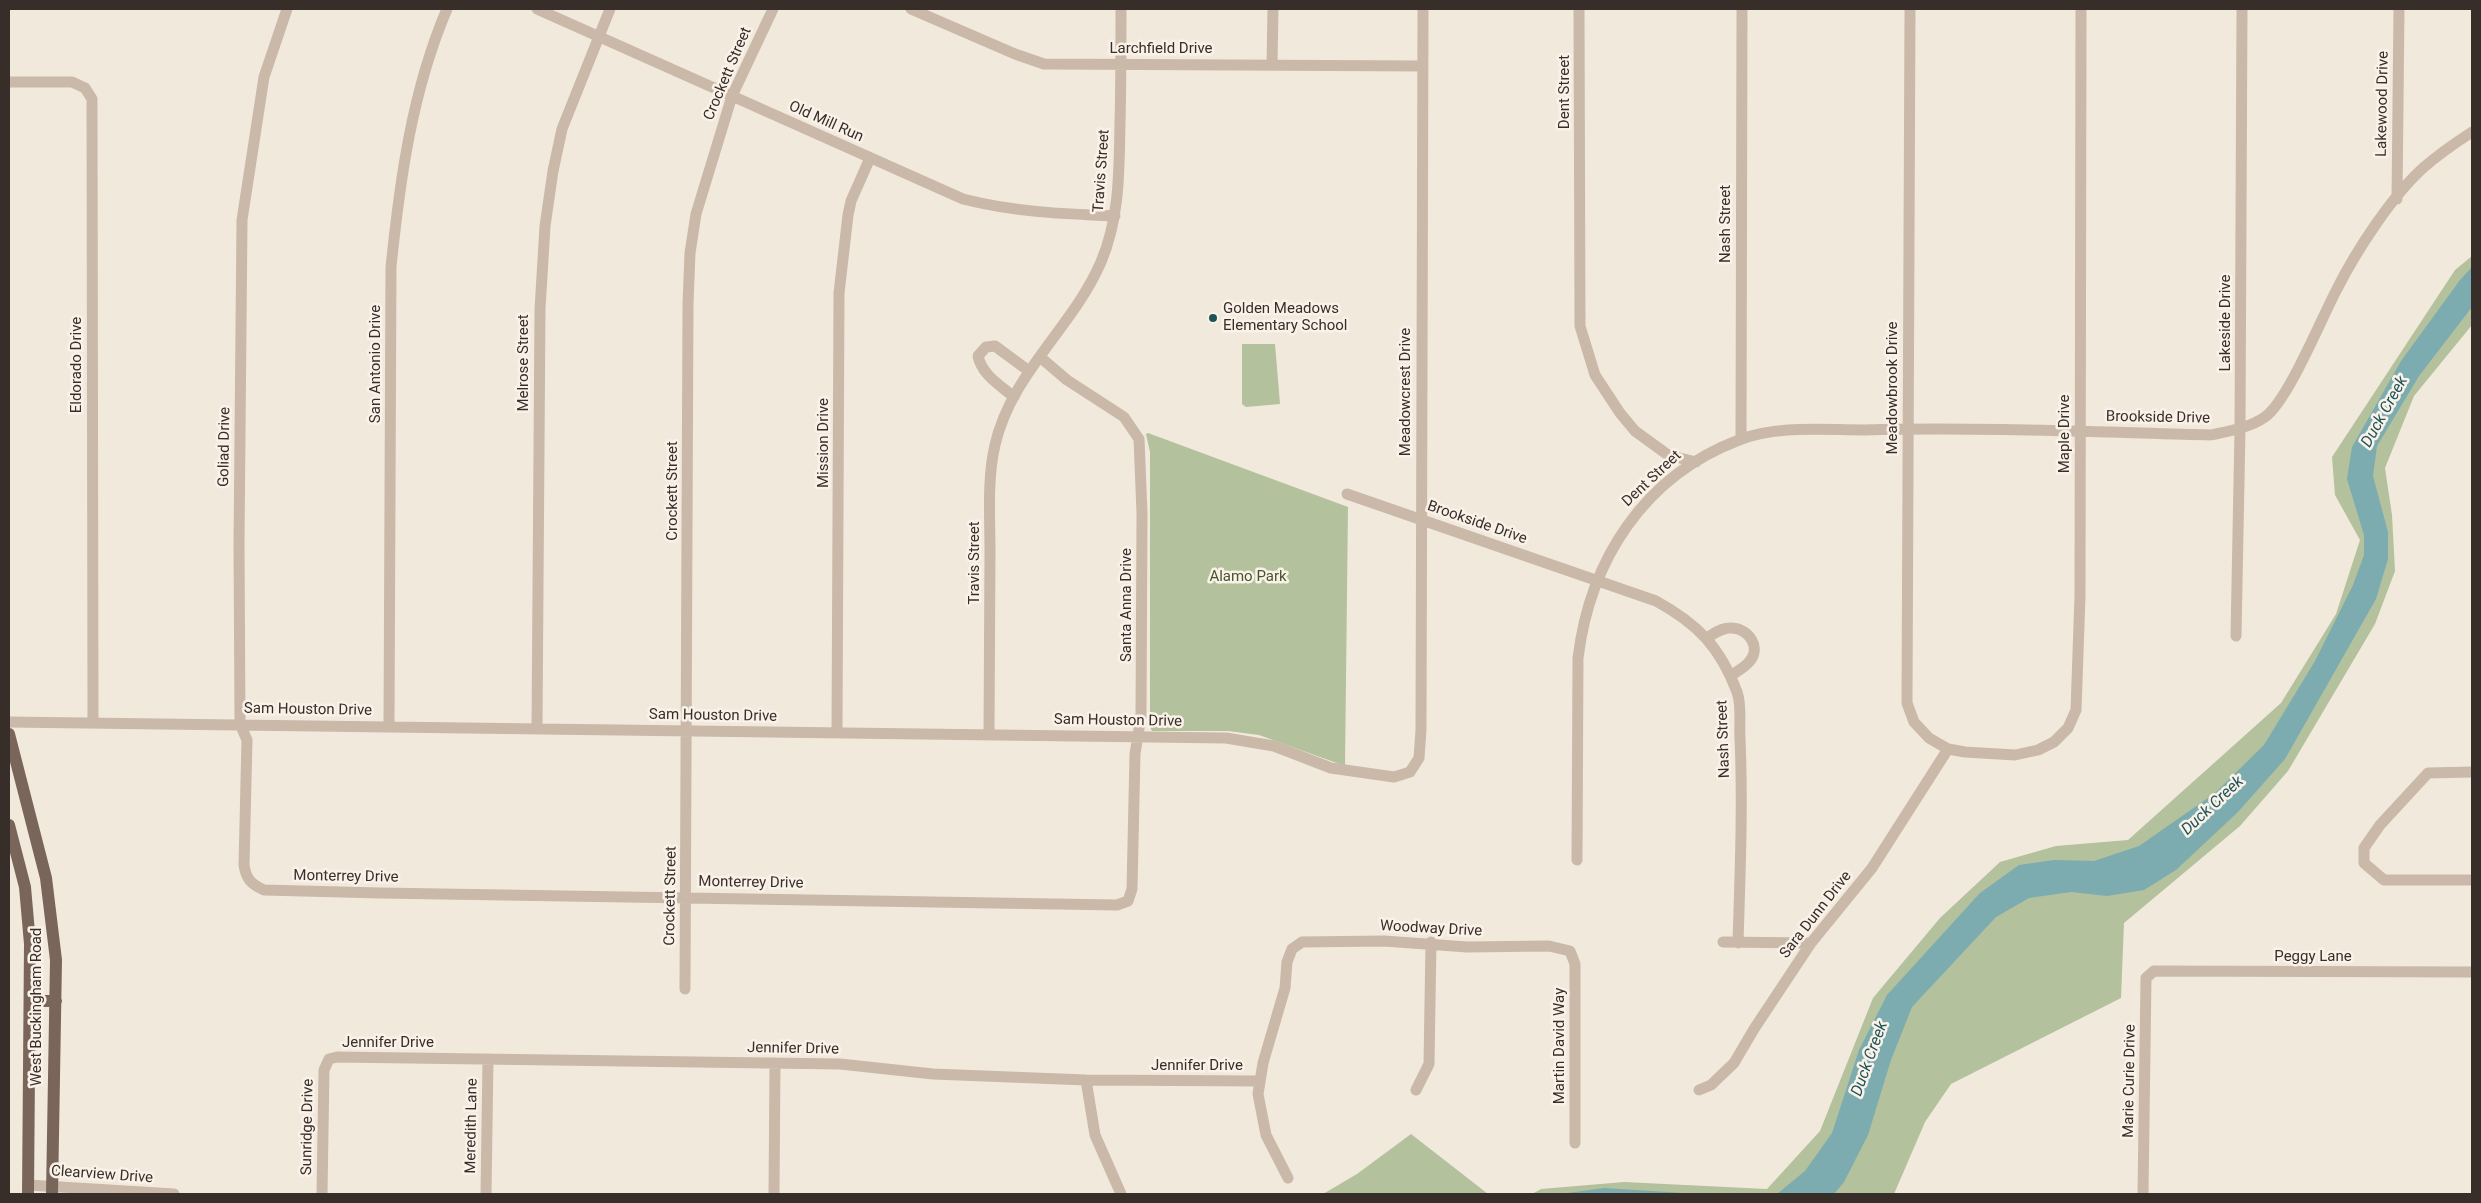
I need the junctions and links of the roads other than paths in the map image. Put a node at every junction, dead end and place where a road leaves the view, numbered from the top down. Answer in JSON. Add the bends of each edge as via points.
{"nodes":[{"id":1,"x":286,"y":9,"type":"edge"},
{"id":2,"x":447,"y":9,"type":"edge"},
{"id":3,"x":538,"y":9,"type":"edge"},
{"id":4,"x":610,"y":9,"type":"edge"},
{"id":5,"x":773,"y":9,"type":"edge"},
{"id":6,"x":910,"y":9,"type":"edge"},
{"id":7,"x":1121,"y":9,"type":"edge"},
{"id":8,"x":1273,"y":9,"type":"edge"},
{"id":9,"x":1422,"y":9,"type":"edge"},
{"id":10,"x":1580,"y":9,"type":"edge"},
{"id":11,"x":1742,"y":9,"type":"edge"},
{"id":12,"x":1910,"y":9,"type":"edge"},
{"id":13,"x":2082,"y":9,"type":"edge"},
{"id":14,"x":2242,"y":9,"type":"edge"},
{"id":15,"x":2399,"y":9,"type":"edge"},
{"id":16,"x":937,"y":14,"type":"edge"},
{"id":17,"x":598,"y":36,"type":"junction"},
{"id":18,"x":1121,"y":64,"type":"junction"},
{"id":19,"x":1272,"y":65,"type":"junction"},
{"id":20,"x":1422,"y":66,"type":"junction"},
{"id":21,"x":9,"y":82,"type":"edge"},
{"id":22,"x":732,"y":96,"type":"junction"},
{"id":23,"x":2472,"y":132,"type":"edge"},
{"id":24,"x":870,"y":158,"type":"junction"},
{"id":25,"x":2397,"y":199,"type":"junction"},
{"id":26,"x":1115,"y":216,"type":"junction"},
{"id":27,"x":1040,"y":357,"type":"junction"},
{"id":28,"x":1029,"y":371,"type":"junction"},
{"id":29,"x":1014,"y":396,"type":"junction"},
{"id":30,"x":1908,"y":429,"type":"junction"},
{"id":31,"x":2240,"y":429,"type":"junction"},
{"id":32,"x":2080,"y":432,"type":"junction"},
{"id":33,"x":1741,"y":439,"type":"junction"},
{"id":34,"x":1696,"y":462,"type":"junction"},
{"id":35,"x":1347,"y":494,"type":"dead end"},
{"id":36,"x":1420,"y":520,"type":"junction"},
{"id":37,"x":1598,"y":581,"type":"junction"},
{"id":38,"x":2236,"y":636,"type":"dead end"},
{"id":39,"x":1706,"y":638,"type":"junction"},
{"id":40,"x":1730,"y":676,"type":"junction"},
{"id":41,"x":9,"y":722,"type":"edge"},
{"id":42,"x":93,"y":722,"type":"junction"},
{"id":43,"x":240,"y":724,"type":"junction"},
{"id":44,"x":389,"y":726,"type":"junction"},
{"id":45,"x":537,"y":728,"type":"junction"},
{"id":46,"x":687,"y":730,"type":"junction"},
{"id":47,"x":837,"y":732,"type":"junction"},
{"id":48,"x":9,"y":734,"type":"edge"},
{"id":49,"x":989,"y":734,"type":"junction"},
{"id":50,"x":1139,"y":736,"type":"junction"},
{"id":51,"x":1948,"y":748,"type":"junction"},
{"id":52,"x":1410,"y":772,"type":"joint"},
{"id":53,"x":2472,"y":772,"type":"edge"},
{"id":54,"x":9,"y":825,"type":"edge"},
{"id":55,"x":1577,"y":860,"type":"dead end"},
{"id":56,"x":42,"y":861,"type":"junction"},
{"id":57,"x":19,"y":862,"type":"junction"},
{"id":58,"x":2472,"y":880,"type":"edge"},
{"id":59,"x":254,"y":886,"type":"joint"},
{"id":60,"x":686,"y":897,"type":"junction"},
{"id":61,"x":1128,"y":900,"type":"joint"},
{"id":62,"x":1431,"y":942,"type":"junction"},
{"id":63,"x":1723,"y":942,"type":"dead end"},
{"id":64,"x":1738,"y":943,"type":"junction"},
{"id":65,"x":1811,"y":943,"type":"junction"},
{"id":66,"x":1570,"y":951,"type":"joint"},
{"id":67,"x":2154,"y":971,"type":"joint"},
{"id":68,"x":2472,"y":972,"type":"edge"},
{"id":69,"x":685,"y":989,"type":"dead end"},
{"id":70,"x":31,"y":1001,"type":"junction"},
{"id":71,"x":56,"y":1001,"type":"junction"},
{"id":72,"x":488,"y":1059,"type":"junction"},
{"id":73,"x":327,"y":1062,"type":"joint"},
{"id":74,"x":775,"y":1063,"type":"junction"},
{"id":75,"x":1086,"y":1080,"type":"junction"},
{"id":76,"x":1259,"y":1081,"type":"junction"},
{"id":77,"x":1416,"y":1090,"type":"dead end"},
{"id":78,"x":1699,"y":1090,"type":"dead end"},
{"id":79,"x":1575,"y":1143,"type":"dead end"},
{"id":80,"x":1288,"y":1178,"type":"dead end"},
{"id":81,"x":28,"y":1190,"type":"edge"},
{"id":82,"x":52,"y":1190,"type":"edge"},
{"id":83,"x":174,"y":1194,"type":"edge"},
{"id":84,"x":322,"y":1194,"type":"edge"},
{"id":85,"x":486,"y":1194,"type":"edge"},
{"id":86,"x":774,"y":1194,"type":"edge"},
{"id":87,"x":1121,"y":1194,"type":"edge"},
{"id":88,"x":2143,"y":1194,"type":"edge"}],
"edges":[{"from":1,"to":43,"type":"street","name":"Goliad Drive","via":[[264,77],[242,220]]},
{"from":2,"to":44,"type":"street","name":"San Antonio Drive","via":[[421,79],[398,196],[391,267]]},
{"from":3,"to":17,"type":"street","name":"Old Mill Run"},
{"from":4,"to":17,"type":"street","name":"Melrose Street"},
{"from":5,"to":22,"type":"street","name":"Crockett Street"},
{"from":6,"to":16,"type":"street","name":"Larchfield Drive"},
{"from":7,"to":18,"type":"street","name":"Travis Street"},
{"from":8,"to":19,"type":"street"},
{"from":9,"to":20,"type":"street","name":"Meadowcrest Drive"},
{"from":10,"to":34,"type":"street","name":"Dent Street","via":[[1580,326],[1595,375],[1620,413],[1635,430],[1668,455]]},
{"from":11,"to":33,"type":"street","name":"Nash Street"},
{"from":12,"to":30,"type":"street","name":"Meadowbrook Drive"},
{"from":13,"to":32,"type":"street","name":"Maple Drive"},
{"from":14,"to":31,"type":"street","name":"Lakeside Drive"},
{"from":15,"to":25,"type":"street","name":"Lakewood Drive"},
{"from":16,"to":18,"type":"street","name":"Larchfield Drive","via":[[1044,64]]},
{"from":17,"to":22,"type":"street","name":"Old Mill Run"},
{"from":17,"to":45,"type":"street","name":"Melrose Street","via":[[562,129],[545,226],[540,309]]},
{"from":18,"to":19,"type":"street","name":"Larchfield Drive"},
{"from":18,"to":26,"type":"street","name":"Travis Street","via":[[1119,180]]},
{"from":19,"to":20,"type":"street","name":"Larchfield Drive"},
{"from":20,"to":36,"type":"street","name":"Meadowcrest Drive"},
{"from":21,"to":42,"type":"street","name":"Eldorado Drive","via":[[72,82],[85,88],[92,99]]},
{"from":22,"to":24,"type":"street","name":"Old Mill Run"},
{"from":22,"to":46,"type":"street","name":"Crockett Street","via":[[696,214],[690,253]]},
{"from":23,"to":25,"type":"street","name":"Brookside Drive","via":[[2422,169]]},
{"from":24,"to":26,"type":"street","name":"Old Mill Run","via":[[964,199],[996,207],[1034,213]]},
{"from":24,"to":47,"type":"street","name":"Mission Drive","via":[[851,201],[840,293]]},
{"from":25,"to":31,"type":"street","name":"Brookside Drive","via":[[2367,238],[2338,286],[2280,401],[2265,417]]},
{"from":26,"to":27,"type":"street","name":"Travis Street","via":[[1101,262],[1076,308]]},
{"from":27,"to":28,"type":"street","name":"Travis Street"},
{"from":27,"to":50,"type":"street","name":"Santa Anna Drive","via":[[1067,380],[1124,416],[1139,439],[1142,513]]},
{"from":28,"to":29,"type":"street","name":"Travis Street"},
{"from":28,"to":29,"type":"street","via":[[995,346],[986,347],[978,356],[979,364],[988,374]]},
{"from":29,"to":49,"type":"street","name":"Travis Street","via":[[1004,414],[995,446],[990,488]]},
{"from":30,"to":32,"type":"street","name":"Brookside Drive"},
{"from":30,"to":33,"type":"street","name":"Brookside Drive","via":[[1776,431]]},
{"from":30,"to":51,"type":"street","name":"Meadowbrook Drive","via":[[1908,703],[1914,722],[1929,738]]},
{"from":31,"to":32,"type":"street","name":"Brookside Drive","via":[[2211,435]]},
{"from":31,"to":38,"type":"street","name":"Lakeside Drive"},
{"from":32,"to":51,"type":"street","name":"Maple Drive","via":[[2076,710],[2068,728],[2054,742],[2038,750],[2015,755]]},
{"from":33,"to":34,"type":"street","name":"Brookside Drive"},
{"from":34,"to":37,"type":"street","name":"Dent Street","via":[[1661,487],[1629,521]]},
{"from":35,"to":36,"type":"street","name":"Brookside Drive"},
{"from":36,"to":37,"type":"street","name":"Brookside Drive"},
{"from":36,"to":52,"type":"street","name":"Meadowcrest Drive","via":[[1421,730],[1419,758]]},
{"from":37,"to":39,"type":"street","name":"Nash Street","via":[[1656,601],[1684,616]]},
{"from":37,"to":55,"type":"street","name":"Dent Street","via":[[1582,629],[1578,658]]},
{"from":39,"to":40,"type":"street","name":"Nash Street"},
{"from":39,"to":40,"type":"street","via":[[1732,628],[1751,637],[1753,655]]},
{"from":40,"to":64,"type":"street","name":"Nash Street","via":[[1738,694],[1741,766]]},
{"from":41,"to":42,"type":"street","name":"Sam Houston Drive"},
{"from":42,"to":43,"type":"street","name":"Sam Houston Drive"},
{"from":43,"to":44,"type":"street","name":"Sam Houston Drive"},
{"from":43,"to":59,"type":"street","name":"Goliad Drive","via":[[246,740],[244,865],[246,877]]},
{"from":44,"to":45,"type":"street","name":"Sam Houston Drive"},
{"from":45,"to":46,"type":"street","name":"Sam Houston Drive"},
{"from":46,"to":47,"type":"street","name":"Sam Houston Drive"},
{"from":46,"to":60,"type":"street","name":"Crockett Street"},
{"from":47,"to":49,"type":"street","name":"Sam Houston Drive"},
{"from":48,"to":56,"type":"main road","name":"West Buckingham Road"},
{"from":49,"to":50,"type":"street","name":"Sam Houston Drive"},
{"from":50,"to":52,"type":"street","name":"Sam Houston Drive","via":[[1226,738],[1274,746],[1331,768],[1386,776],[1403,776]]},
{"from":50,"to":61,"type":"street","name":"Santa Anna Drive","via":[[1135,754],[1132,889]]},
{"from":51,"to":65,"type":"street","name":"Sara Dunn Drive","via":[[1872,868]]},
{"from":53,"to":58,"type":"street","via":[[2428,773],[2364,848],[2364,863],[2384,880]]},
{"from":54,"to":57,"type":"main road","name":"West Buckingham Road"},
{"from":56,"to":57,"type":"main road"},
{"from":56,"to":71,"type":"main road","name":"West Buckingham Road","via":[[53,922]]},
{"from":57,"to":70,"type":"main road","name":"West Buckingham Road","via":[[28,913]]},
{"from":59,"to":60,"type":"street","name":"Monterrey Drive","via":[[264,890]]},
{"from":60,"to":61,"type":"street","name":"Monterrey Drive","via":[[1117,905]]},
{"from":60,"to":69,"type":"street","name":"Crockett Street"},
{"from":62,"to":66,"type":"street","name":"Woodway Drive","via":[[1467,947],[1549,946]]},
{"from":62,"to":76,"type":"street","name":"Woodway Drive","via":[[1302,942],[1292,949],[1280,1009]]},
{"from":62,"to":77,"type":"street","via":[[1429,1064]]},
{"from":63,"to":64,"type":"street"},
{"from":64,"to":65,"type":"street"},
{"from":65,"to":78,"type":"street","name":"Sara Dunn Drive","via":[[1734,1063],[1711,1085]]},
{"from":66,"to":79,"type":"street","name":"Martin David Way","via":[[1575,964]]},
{"from":67,"to":68,"type":"street","name":"Peggy Lane"},
{"from":67,"to":88,"type":"street","name":"Marie Curie Drive","via":[[2146,978]]},
{"from":70,"to":71,"type":"main road"},
{"from":70,"to":81,"type":"main road","name":"West Buckingham Road"},
{"from":71,"to":82,"type":"main road","name":"West Buckingham Road"},
{"from":72,"to":73,"type":"street","name":"Jennifer Drive","via":[[337,1057]]},
{"from":72,"to":74,"type":"street","name":"Jennifer Drive"},
{"from":72,"to":85,"type":"street","name":"Meredith Lane"},
{"from":73,"to":84,"type":"street","name":"Sunridge Drive","via":[[324,1070]]},
{"from":74,"to":75,"type":"street","name":"Jennifer Drive","via":[[840,1064],[933,1074]]},
{"from":74,"to":86,"type":"street"},
{"from":75,"to":76,"type":"street","name":"Jennifer Drive"},
{"from":75,"to":87,"type":"street","via":[[1095,1135]]},
{"from":76,"to":80,"type":"street","via":[[1258,1094],[1266,1135]]},
{"from":81,"to":82,"type":"street","name":"Clearview Drive"},
{"from":82,"to":83,"type":"street","name":"Clearview Drive"}]}
